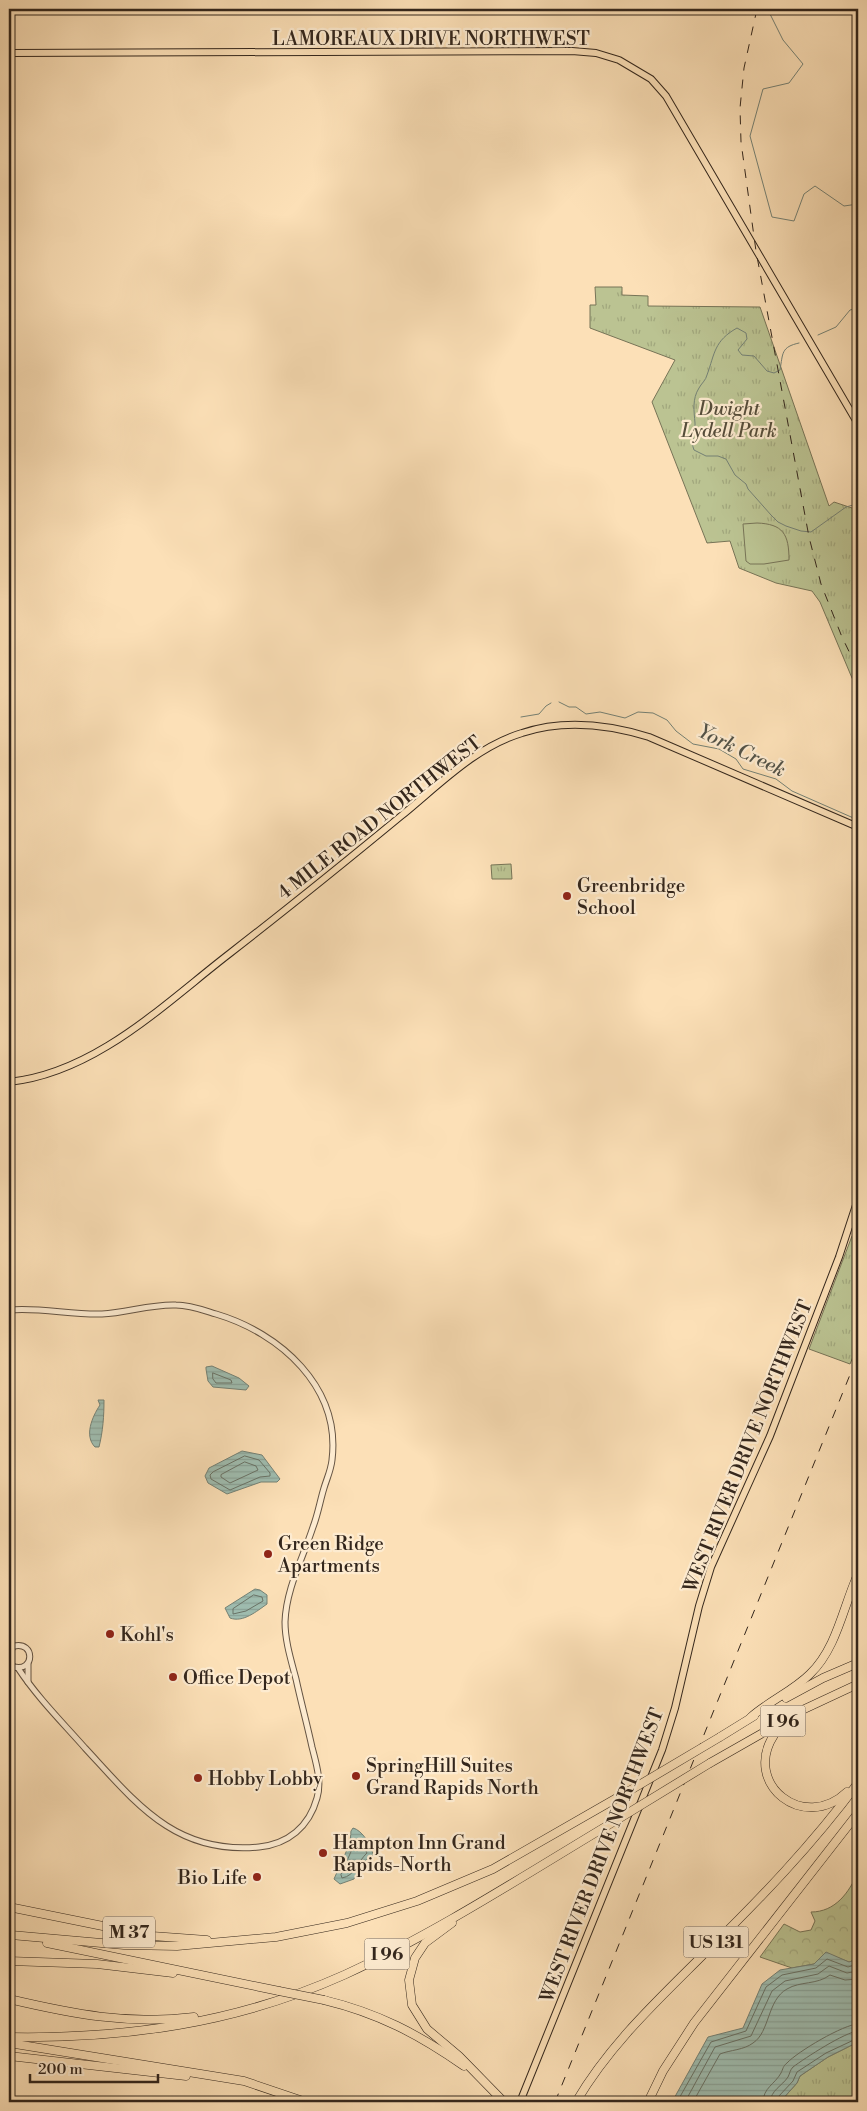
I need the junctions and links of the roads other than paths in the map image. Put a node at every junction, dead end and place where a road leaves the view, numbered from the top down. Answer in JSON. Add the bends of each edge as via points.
{"nodes":[{"id":1,"x":9,"y":53,"type":"edge"},
{"id":2,"x":858,"y":424,"type":"edge"},
{"id":3,"x":858,"y":827,"type":"edge"},
{"id":4,"x":9,"y":1082,"type":"edge"},
{"id":5,"x":858,"y":1199,"type":"edge"},
{"id":6,"x":851,"y":1224,"type":"junction"},
{"id":7,"x":858,"y":1227,"type":"edge"},
{"id":8,"x":9,"y":1310,"type":"edge"},
{"id":9,"x":858,"y":1574,"type":"edge"},
{"id":10,"x":10,"y":1650,"type":"edge"},
{"id":11,"x":10,"y":1663,"type":"edge"},
{"id":12,"x":858,"y":1663,"type":"edge"},
{"id":13,"x":28,"y":1664,"type":"junction"},
{"id":14,"x":18,"y":1668,"type":"junction"},
{"id":15,"x":28,"y":1683,"type":"junction"},
{"id":16,"x":858,"y":1684,"type":"edge"},
{"id":17,"x":803,"y":1710,"type":"junction"},
{"id":18,"x":751,"y":1718,"type":"junction"},
{"id":19,"x":858,"y":1783,"type":"edge"},
{"id":20,"x":858,"y":1813,"type":"edge"},
{"id":21,"x":497,"y":1891,"type":"junction"},
{"id":22,"x":9,"y":1907,"type":"edge"},
{"id":23,"x":10,"y":1934,"type":"edge"},
{"id":24,"x":251,"y":1940,"type":"junction"},
{"id":25,"x":9,"y":1962,"type":"edge"},
{"id":26,"x":200,"y":1975,"type":"junction"},
{"id":27,"x":9,"y":1998,"type":"edge"},
{"id":28,"x":239,"y":2012,"type":"junction"},
{"id":29,"x":9,"y":2037,"type":"edge"},
{"id":30,"x":9,"y":2043,"type":"edge"},
{"id":31,"x":9,"y":2056,"type":"edge"},
{"id":32,"x":480,"y":2077,"type":"junction"},
{"id":33,"x":244,"y":2082,"type":"junction"},
{"id":34,"x":502,"y":2100,"type":"edge"},
{"id":35,"x":306,"y":2102,"type":"edge"},
{"id":36,"x":520,"y":2102,"type":"edge"},
{"id":37,"x":576,"y":2102,"type":"edge"},
{"id":38,"x":648,"y":2102,"type":"edge"}],
"edges":[{"from":1,"to":2,"type":"main road","name":"LAMOREAUX DRIVE NORTHWEST","via":[[572,51],[596,53],[619,60],[651,79],[671,103]]},
{"from":3,"to":4,"type":"main road","name":"4 MILE ROAD NORTHWEST","via":[[631,731],[582,724],[520,733],[478,754],[131,1030],[68,1067]]},
{"from":5,"to":6,"type":"main road","name":"WEST RIVER DRIVE NORTHWEST"},
{"from":6,"to":7,"type":"main road"},
{"from":6,"to":36,"type":"main road","name":"WEST RIVER DRIVE NORTHWEST","via":[[770,1436],[711,1567],[662,1750]]},
{"from":8,"to":15,"type":"street","via":[[35,1308],[104,1314],[153,1305],[179,1305],[235,1319],[279,1345],[305,1370],[329,1413],[333,1447],[329,1475],[287,1605],[286,1637],[318,1774],[318,1793],[309,1820],[298,1832],[269,1846],[243,1847],[212,1844],[163,1825],[127,1794]]},
{"from":9,"to":18,"type":"highway","via":[[820,1663],[798,1684],[766,1704]]},
{"from":10,"to":13,"type":"street","via":[[22,1646],[28,1650],[31,1657]]},
{"from":11,"to":14,"type":"street"},
{"from":12,"to":18,"type":"highway","number":"I 96","via":[[823,1678]]},
{"from":13,"to":14,"type":"street"},
{"from":13,"to":15,"type":"street"},
{"from":14,"to":15,"type":"street"},
{"from":16,"to":17,"type":"highway","number":"I 96"},
{"from":17,"to":19,"type":"highway","via":[[775,1733],[769,1744],[765,1763],[776,1792],[799,1806],[822,1807]]},
{"from":17,"to":21,"type":"highway","number":"I 96","bridge":true},
{"from":18,"to":24,"type":"highway","number":"I 96","bridge":true,"via":[[524,1853],[442,1892],[347,1923]]},
{"from":19,"to":37,"type":"highway","number":"US 131","via":[[771,1888],[637,2020],[604,2059]]},
{"from":20,"to":38,"type":"highway","number":"US 131","via":[[694,2022]]},
{"from":21,"to":28,"type":"highway","number":"I 96","via":[[342,1976]]},
{"from":21,"to":32,"type":"highway","via":[[425,1943],[413,1962],[409,1980],[411,2001],[421,2022]]},
{"from":22,"to":24,"type":"highway","number":"M 37","via":[[171,1939]]},
{"from":23,"to":24,"type":"highway","number":"I 96","via":[[146,1946]]},
{"from":23,"to":26,"type":"highway"},
{"from":25,"to":26,"type":"highway","via":[[78,1962]]},
{"from":26,"to":32,"type":"highway","bridge":true,"via":[[324,2000],[366,2012],[436,2047]]},
{"from":27,"to":28,"type":"highway","via":[[80,2015],[128,2020],[174,2020]]},
{"from":28,"to":29,"type":"highway","number":"I 96","via":[[130,2033]]},
{"from":30,"to":33,"type":"highway"},
{"from":31,"to":33,"type":"highway"},
{"from":32,"to":34,"type":"highway"},
{"from":33,"to":35,"type":"highway"}]}
